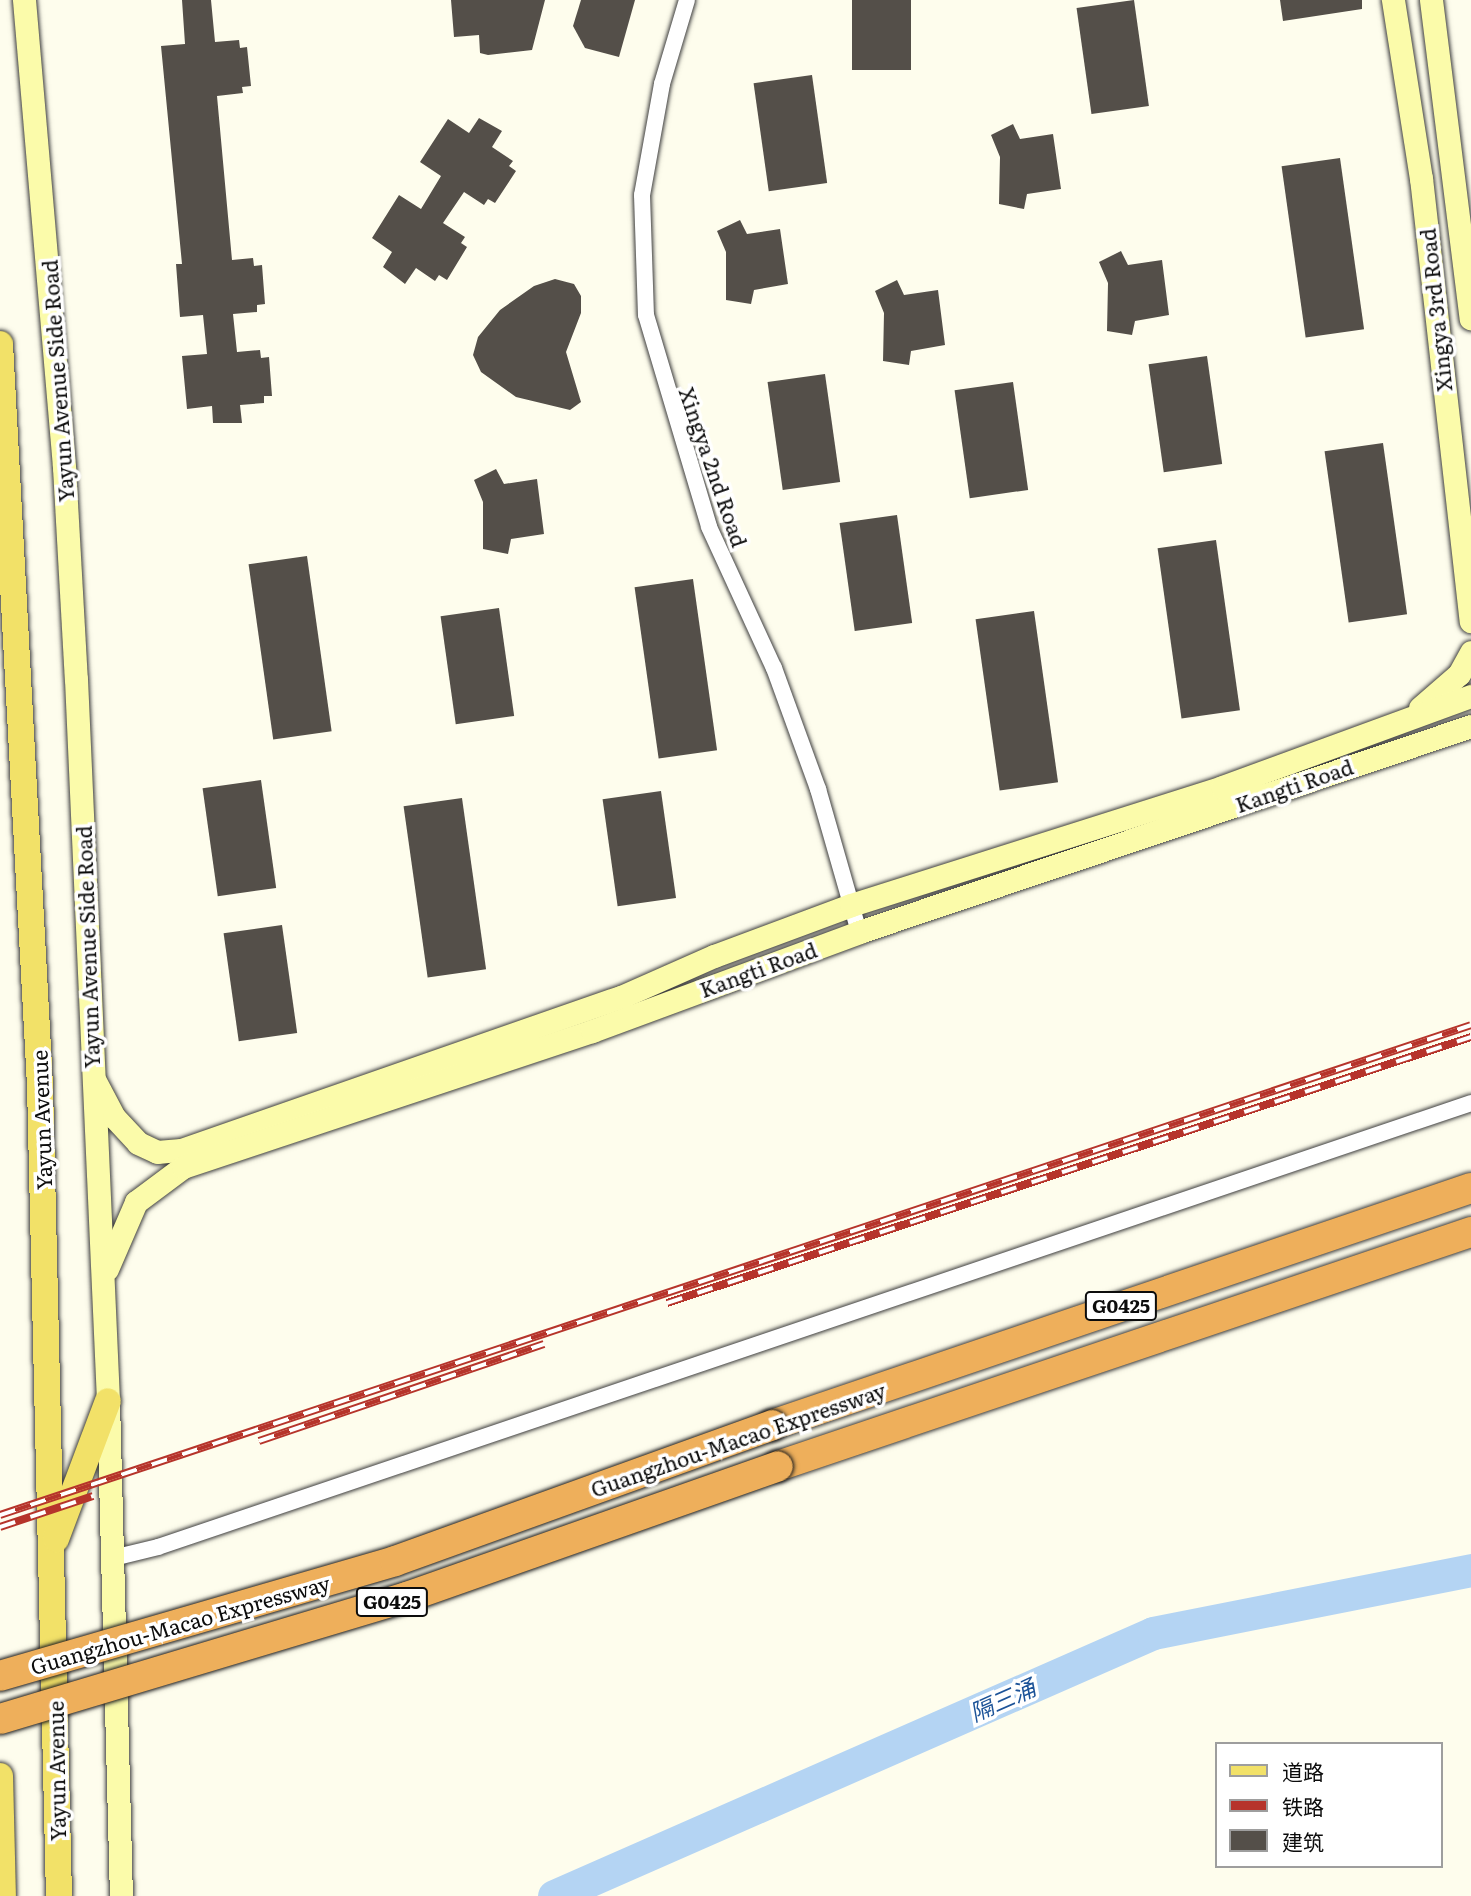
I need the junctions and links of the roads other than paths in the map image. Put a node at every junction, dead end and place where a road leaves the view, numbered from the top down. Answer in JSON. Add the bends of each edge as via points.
{"nodes":[{"id":1,"x":24,"y":0,"type":"edge"},
{"id":2,"x":687,"y":0,"type":"edge"},
{"id":3,"x":1393,"y":0,"type":"edge"},
{"id":4,"x":1431,"y":0,"type":"edge"},
{"id":5,"x":1471,"y":319,"type":"edge"},
{"id":6,"x":0,"y":345,"type":"edge"},
{"id":7,"x":1465,"y":526,"type":"edge"},
{"id":8,"x":1471,"y":621,"type":"edge"},
{"id":9,"x":1471,"y":652,"type":"edge"},
{"id":10,"x":1471,"y":696,"type":"edge"},
{"id":11,"x":1401,"y":722,"type":"junction"},
{"id":12,"x":1471,"y":726,"type":"edge"},
{"id":13,"x":850,"y":905,"type":"junction"},
{"id":14,"x":859,"y":932,"type":"junction"},
{"id":15,"x":92,"y":1075,"type":"junction"},
{"id":16,"x":1471,"y":1102,"type":"edge"},
{"id":17,"x":1471,"y":1188,"type":"edge"},
{"id":18,"x":1471,"y":1232,"type":"edge"},
{"id":19,"x":103,"y":1282,"type":"junction"},
{"id":20,"x":108,"y":1401,"type":"junction"},
{"id":21,"x":51,"y":1554,"type":"junction"},
{"id":22,"x":113,"y":1558,"type":"junction"},
{"id":23,"x":0,"y":1676,"type":"edge"},
{"id":24,"x":0,"y":1718,"type":"edge"},
{"id":25,"x":0,"y":1776,"type":"edge"},
{"id":26,"x":3,"y":1896,"type":"edge"},
{"id":27,"x":59,"y":1896,"type":"edge"},
{"id":28,"x":121,"y":1896,"type":"edge"}],
"edges":[{"from":1,"to":15,"type":"street","name":"Yayun Avenue Side Road","via":[[64,467]]},
{"from":2,"to":13,"type":"street","name":"Xingya 2nd Road","via":[[662,84],[642,195],[646,315],[709,527],[774,668],[818,789]]},
{"from":3,"to":7,"type":"street","name":"Xingya 3rd Road","via":[[1421,178]]},
{"from":4,"to":5,"type":"street","name":"Xingya 3rd Road"},
{"from":6,"to":21,"type":"main road","name":"Yayun Avenue","via":[[40,1085]]},
{"from":7,"to":8,"type":"street","name":"Xingya 3rd Road"},
{"from":9,"to":11,"type":"street","via":[[1444,689]]},
{"from":10,"to":11,"type":"street","name":"Kangti Road"},
{"from":11,"to":13,"type":"street","name":"Kangti Road","via":[[1222,787]]},
{"from":12,"to":14,"type":"street","name":"Kangti Road"},
{"from":13,"to":14,"type":"street","name":"Xingya 2nd Road"},
{"from":13,"to":15,"type":"street","name":"Kangti Road","via":[[714,956],[621,998],[181,1150],[157,1152],[138,1143],[114,1117]]},
{"from":14,"to":19,"type":"street","name":"Kangti Road","via":[[592,1031],[183,1167],[136,1202]]},
{"from":15,"to":19,"type":"street","name":"Yayun Avenue Side Road"},
{"from":16,"to":22,"type":"street","via":[[158,1547]]},
{"from":17,"to":23,"type":"highway","name":"Guangzhou-Macao Expressway","number":"G0425","bridge":true,"via":[[772,1425],[395,1561]]},
{"from":18,"to":24,"type":"highway","name":"Guangzhou-Macao Expressway","number":"G0425","bridge":true,"via":[[778,1466],[407,1597]]},
{"from":19,"to":20,"type":"street","name":"Yayun Avenue Side Road"},
{"from":20,"to":21,"type":"main road"},
{"from":20,"to":22,"type":"street","name":"Yayun Avenue Side Road"},
{"from":21,"to":27,"type":"main road","name":"Yayun Avenue"},
{"from":22,"to":28,"type":"street","name":"Yayun Avenue Side Road"},
{"from":25,"to":26,"type":"main road"}]}
